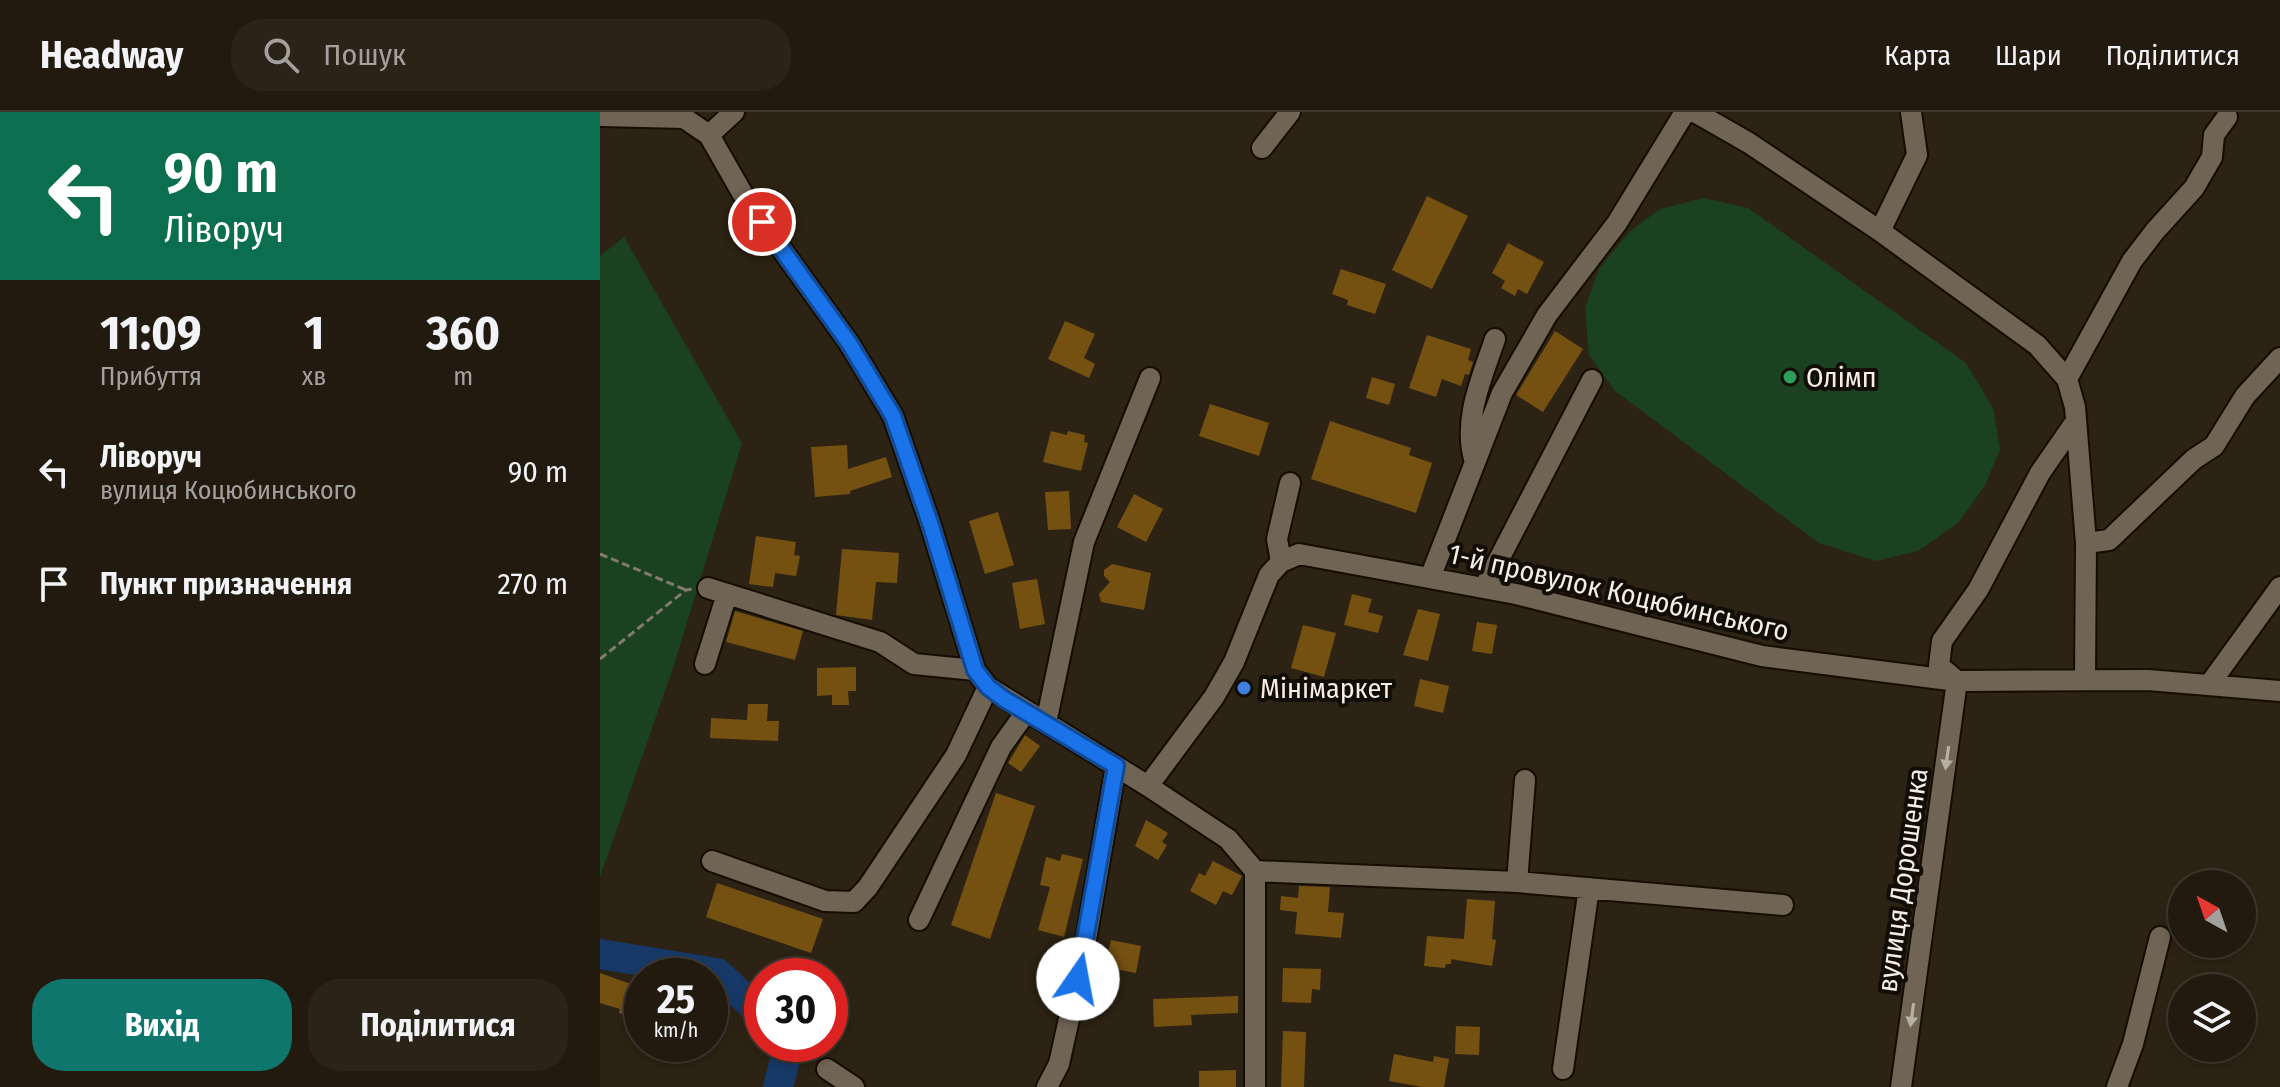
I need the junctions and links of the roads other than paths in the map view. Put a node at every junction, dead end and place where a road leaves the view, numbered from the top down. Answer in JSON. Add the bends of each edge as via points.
{"nodes":[{"id":1,"x":734,"y":112,"type":"edge"},
{"id":2,"x":1290,"y":112,"type":"edge"},
{"id":3,"x":1685,"y":112,"type":"edge"},
{"id":4,"x":1695,"y":112,"type":"edge"},
{"id":5,"x":1911,"y":112,"type":"edge"},
{"id":6,"x":600,"y":116,"type":"edge"},
{"id":7,"x":2227,"y":117,"type":"dead end"},
{"id":8,"x":705,"y":125,"type":"edge"},
{"id":9,"x":1262,"y":148,"type":"dead end"},
{"id":10,"x":1880,"y":231,"type":"junction"},
{"id":11,"x":1495,"y":339,"type":"dead end"},
{"id":12,"x":2280,"y":358,"type":"edge"},
{"id":13,"x":1150,"y":378,"type":"dead end"},
{"id":14,"x":2067,"y":379,"type":"junction"},
{"id":15,"x":1592,"y":380,"type":"dead end"},
{"id":16,"x":2076,"y":421,"type":"junction"},
{"id":17,"x":1474,"y":459,"type":"junction"},
{"id":18,"x":1290,"y":483,"type":"dead end"},
{"id":19,"x":2086,"y":543,"type":"junction"},
{"id":20,"x":1281,"y":562,"type":"junction"},
{"id":21,"x":1430,"y":578,"type":"junction"},
{"id":22,"x":2280,"y":587,"type":"edge"},
{"id":23,"x":1484,"y":588,"type":"junction"},
{"id":24,"x":705,"y":664,"type":"dead end"},
{"id":25,"x":975,"y":670,"type":"junction"},
{"id":26,"x":2085,"y":680,"type":"junction"},
{"id":27,"x":1957,"y":681,"type":"junction"},
{"id":28,"x":2209,"y":685,"type":"junction"},
{"id":29,"x":988,"y":687,"type":"junction"},
{"id":30,"x":2280,"y":691,"type":"edge"},
{"id":31,"x":1026,"y":712,"type":"junction"},
{"id":32,"x":1046,"y":723,"type":"junction"},
{"id":33,"x":1116,"y":766,"type":"junction"},
{"id":34,"x":1525,"y":780,"type":"dead end"},
{"id":35,"x":1148,"y":786,"type":"junction"},
{"id":36,"x":712,"y":861,"type":"dead end"},
{"id":37,"x":1255,"y":871,"type":"junction"},
{"id":38,"x":1517,"y":882,"type":"junction"},
{"id":39,"x":1589,"y":888,"type":"junction"},
{"id":40,"x":1783,"y":905,"type":"dead end"},
{"id":41,"x":919,"y":920,"type":"dead end"},
{"id":42,"x":2160,"y":937,"type":"dead end"},
{"id":43,"x":827,"y":1069,"type":"dead end"},
{"id":44,"x":1563,"y":1069,"type":"dead end"},
{"id":45,"x":854,"y":1087,"type":"edge"},
{"id":46,"x":1047,"y":1087,"type":"edge"},
{"id":47,"x":1255,"y":1087,"type":"edge"},
{"id":48,"x":1901,"y":1087,"type":"edge"},
{"id":49,"x":2117,"y":1087,"type":"edge"}],
"edges":[{"from":1,"to":8,"type":"street"},
{"from":2,"to":9,"type":"street"},
{"from":3,"to":17,"type":"street","via":[[1617,223],[1547,315],[1502,393]]},
{"from":4,"to":10,"type":"street"},
{"from":5,"to":10,"type":"street","via":[[1917,155]]},
{"from":6,"to":8,"type":"street","via":[[684,118]]},
{"from":7,"to":14,"type":"street","via":[[2214,135],[2212,157],[2194,188],[2132,261]]},
{"from":8,"to":25,"type":"street","via":[[745,198],[849,343],[893,416]]},
{"from":10,"to":14,"type":"street","via":[[2037,345]]},
{"from":11,"to":17,"type":"street","via":[[1475,396],[1468,438]]},
{"from":12,"to":19,"type":"street","via":[[2245,396],[2214,446],[2109,540]]},
{"from":13,"to":32,"type":"street","via":[[1084,542]]},
{"from":14,"to":16,"type":"street"},
{"from":15,"to":23,"type":"street"},
{"from":16,"to":19,"type":"street"},
{"from":16,"to":27,"type":"street","via":[[2040,473],[1978,590],[1942,641],[1939,666]]},
{"from":17,"to":21,"type":"street"},
{"from":18,"to":20,"type":"street","via":[[1277,539]]},
{"from":19,"to":26,"type":"street"},
{"from":20,"to":21,"type":"street","name":"1-й провулок Коцюбинського","via":[[1299,554]]},
{"from":20,"to":35,"type":"street","via":[[1269,575],[1214,697]]},
{"from":21,"to":23,"type":"street","name":"1-й провулок Коцюбинського"},
{"from":22,"to":28,"type":"street"},
{"from":23,"to":27,"type":"street","name":"1-й провулок Коцюбинського","via":[[1762,656]]},
{"from":24,"to":25,"type":"street","via":[[718,591],[880,642],[914,664]]},
{"from":25,"to":29,"type":"street"},
{"from":26,"to":27,"type":"street","name":"1-й провулок Коцюбинського"},
{"from":26,"to":28,"type":"street","name":"1-й провулок Коцюбинського"},
{"from":27,"to":48,"type":"street","name":"вулиця Дорошенка","one_way":true},
{"from":28,"to":30,"type":"street","name":"1-й провулок Коцюбинського"},
{"from":29,"to":31,"type":"street"},
{"from":29,"to":36,"type":"street","via":[[956,755],[854,902],[825,901]]},
{"from":31,"to":32,"type":"street"},
{"from":31,"to":41,"type":"street","via":[[1001,747]]},
{"from":32,"to":33,"type":"street"},
{"from":33,"to":35,"type":"street"},
{"from":33,"to":46,"type":"street","via":[[1081,965],[1059,1064]]},
{"from":34,"to":38,"type":"street"},
{"from":35,"to":37,"type":"street","via":[[1228,839]]},
{"from":37,"to":38,"type":"street"},
{"from":37,"to":47,"type":"street"},
{"from":38,"to":39,"type":"street"},
{"from":39,"to":40,"type":"street"},
{"from":39,"to":44,"type":"street"},
{"from":42,"to":49,"type":"street"},
{"from":43,"to":45,"type":"street"}]}
